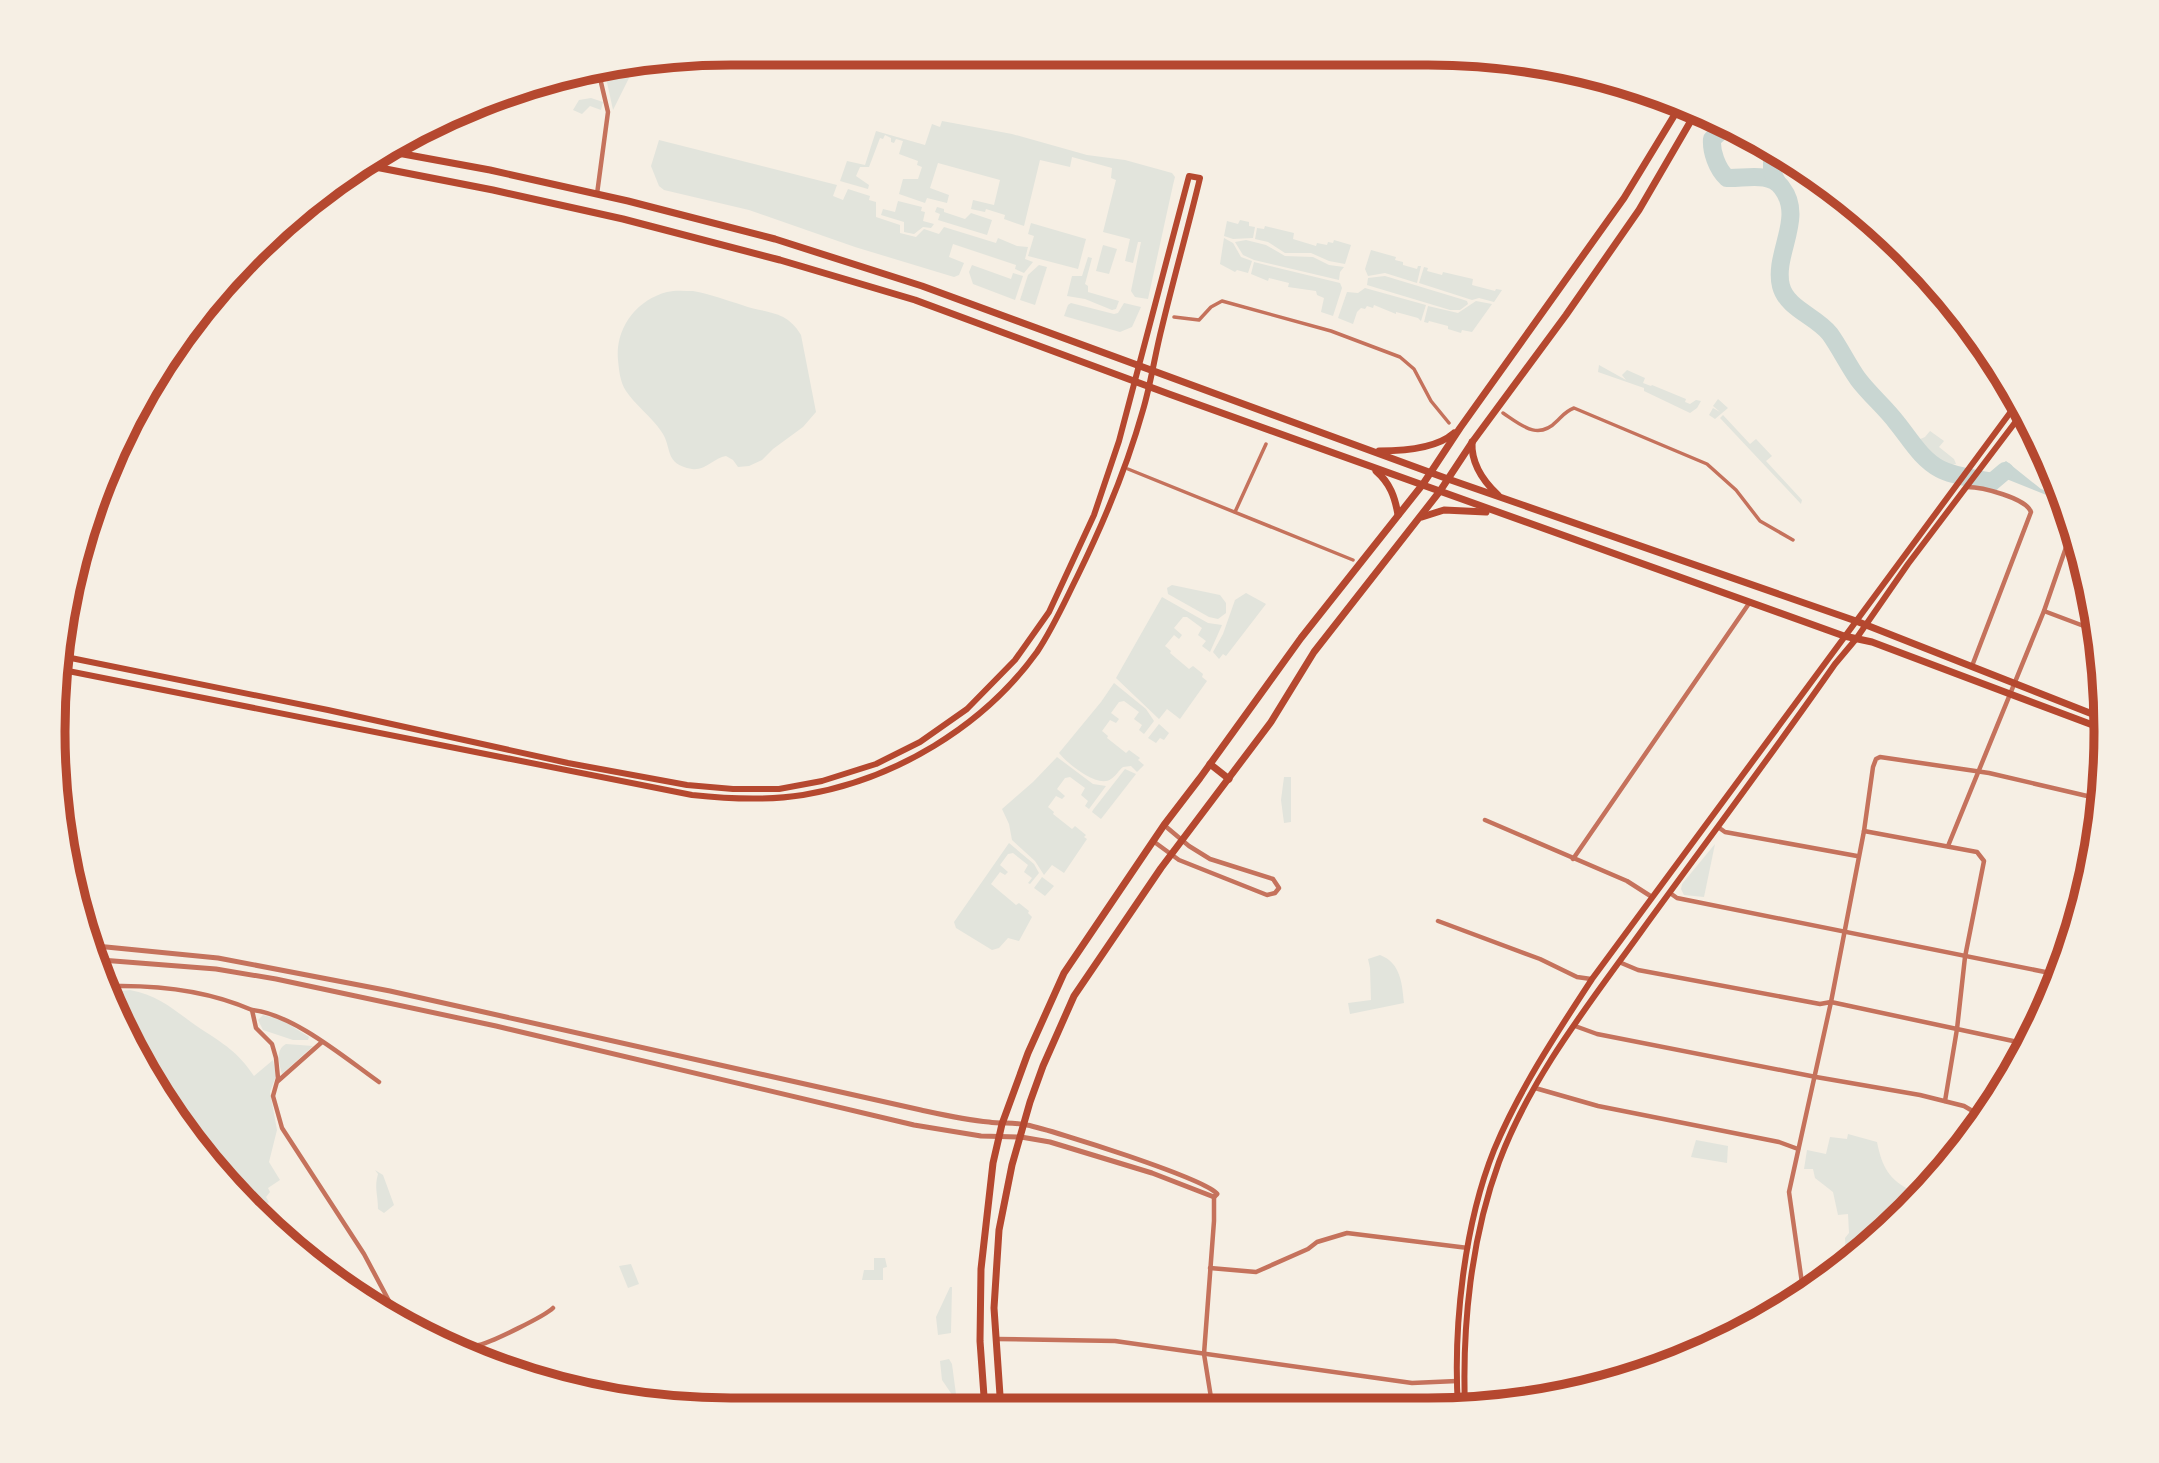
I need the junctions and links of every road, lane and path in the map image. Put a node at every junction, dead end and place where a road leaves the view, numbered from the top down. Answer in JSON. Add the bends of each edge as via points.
{"nodes":[{"id":1,"x":600,"y":78,"type":"edge"},
{"id":2,"x":1676,"y":113,"type":"edge"},
{"id":3,"x":1691,"y":120,"type":"edge"},
{"id":4,"x":399,"y":153,"type":"edge"},
{"id":5,"x":376,"y":167,"type":"edge"},
{"id":6,"x":597,"y":194,"type":"junction"},
{"id":7,"x":1174,"y":317,"type":"dead end"},
{"id":8,"x":1138,"y":365,"type":"junction"},
{"id":9,"x":1153,"y":371,"type":"junction"},
{"id":10,"x":1134,"y":381,"type":"junction"},
{"id":11,"x":1149,"y":386,"type":"junction"},
{"id":12,"x":2011,"y":411,"type":"edge"},
{"id":13,"x":1503,"y":412,"type":"dead end"},
{"id":14,"x":2017,"y":421,"type":"edge"},
{"id":15,"x":1449,"y":423,"type":"dead end"},
{"id":16,"x":1460,"y":428,"type":"junction"},
{"id":17,"x":1472,"y":441,"type":"junction"},
{"id":18,"x":1266,"y":444,"type":"dead end"},
{"id":19,"x":1371,"y":450,"type":"junction"},
{"id":20,"x":1370,"y":466,"type":"junction"},
{"id":21,"x":1128,"y":468,"type":"dead end"},
{"id":22,"x":1430,"y":472,"type":"junction"},
{"id":23,"x":1448,"y":479,"type":"junction"},
{"id":24,"x":1423,"y":484,"type":"junction"},
{"id":25,"x":1969,"y":484,"type":"junction"},
{"id":26,"x":1440,"y":491,"type":"junction"},
{"id":27,"x":1502,"y":498,"type":"junction"},
{"id":28,"x":1236,"y":512,"type":"junction"},
{"id":29,"x":1498,"y":513,"type":"junction"},
{"id":30,"x":1398,"y":515,"type":"junction"},
{"id":31,"x":1416,"y":522,"type":"junction"},
{"id":32,"x":1793,"y":540,"type":"dead end"},
{"id":33,"x":2067,"y":545,"type":"edge"},
{"id":34,"x":1353,"y":560,"type":"dead end"},
{"id":35,"x":1751,"y":601,"type":"junction"},
{"id":36,"x":2044,"y":611,"type":"junction"},
{"id":37,"x":1856,"y":621,"type":"junction"},
{"id":38,"x":1866,"y":625,"type":"junction"},
{"id":39,"x":2086,"y":627,"type":"edge"},
{"id":40,"x":1844,"y":636,"type":"junction"},
{"id":41,"x":1856,"y":639,"type":"junction"},
{"id":42,"x":69,"y":658,"type":"edge"},
{"id":43,"x":1971,"y":667,"type":"junction"},
{"id":44,"x":68,"y":671,"type":"edge"},
{"id":45,"x":2014,"y":684,"type":"junction"},
{"id":46,"x":2010,"y":695,"type":"junction"},
{"id":47,"x":2094,"y":715,"type":"edge"},
{"id":48,"x":2094,"y":726,"type":"edge"},
{"id":49,"x":1210,"y":764,"type":"junction"},
{"id":50,"x":1978,"y":771,"type":"junction"},
{"id":51,"x":1229,"y":779,"type":"junction"},
{"id":52,"x":2091,"y":797,"type":"edge"},
{"id":53,"x":1485,"y":820,"type":"dead end"},
{"id":54,"x":1164,"y":825,"type":"junction"},
{"id":55,"x":1718,"y":827,"type":"junction"},
{"id":56,"x":1864,"y":831,"type":"junction"},
{"id":57,"x":1153,"y":840,"type":"junction"},
{"id":58,"x":1183,"y":841,"type":"junction"},
{"id":59,"x":1948,"y":846,"type":"junction"},
{"id":60,"x":1171,"y":855,"type":"junction"},
{"id":61,"x":1857,"y":856,"type":"junction"},
{"id":62,"x":1573,"y":859,"type":"junction"},
{"id":63,"x":1670,"y":893,"type":"junction"},
{"id":64,"x":1653,"y":897,"type":"junction"},
{"id":65,"x":1438,"y":921,"type":"dead end"},
{"id":66,"x":1846,"y":933,"type":"junction"},
{"id":67,"x":100,"y":946,"type":"edge"},
{"id":68,"x":1965,"y":957,"type":"junction"},
{"id":69,"x":106,"y":960,"type":"edge"},
{"id":70,"x":1619,"y":962,"type":"junction"},
{"id":71,"x":2049,"y":973,"type":"edge"},
{"id":72,"x":1592,"y":979,"type":"junction"},
{"id":73,"x":116,"y":986,"type":"edge"},
{"id":74,"x":1831,"y":1002,"type":"junction"},
{"id":75,"x":252,"y":1010,"type":"junction"},
{"id":76,"x":1575,"y":1026,"type":"junction"},
{"id":77,"x":1957,"y":1029,"type":"junction"},
{"id":78,"x":322,"y":1042,"type":"junction"},
{"id":79,"x":2017,"y":1042,"type":"edge"},
{"id":80,"x":1816,"y":1077,"type":"junction"},
{"id":81,"x":277,"y":1082,"type":"junction"},
{"id":82,"x":379,"y":1082,"type":"dead end"},
{"id":83,"x":1535,"y":1088,"type":"junction"},
{"id":84,"x":1945,"y":1101,"type":"junction"},
{"id":85,"x":1974,"y":1112,"type":"edge"},
{"id":86,"x":1002,"y":1124,"type":"junction"},
{"id":87,"x":1025,"y":1124,"type":"junction"},
{"id":88,"x":998,"y":1137,"type":"junction"},
{"id":89,"x":1021,"y":1137,"type":"junction"},
{"id":90,"x":1798,"y":1149,"type":"junction"},
{"id":91,"x":1214,"y":1197,"type":"junction"},
{"id":92,"x":1468,"y":1248,"type":"junction"},
{"id":93,"x":1210,"y":1268,"type":"junction"},
{"id":94,"x":1802,"y":1283,"type":"edge"},
{"id":95,"x":386,"y":1297,"type":"junction"},
{"id":96,"x":382,"y":1299,"type":"edge"},
{"id":97,"x":390,"y":1304,"type":"edge"},
{"id":98,"x":553,"y":1308,"type":"dead end"},
{"id":99,"x":980,"y":1334,"type":"junction"},
{"id":100,"x":996,"y":1336,"type":"junction"},
{"id":101,"x":468,"y":1343,"type":"edge"},
{"id":102,"x":1203,"y":1354,"type":"junction"},
{"id":103,"x":998,"y":1367,"type":"junction"},
{"id":104,"x":982,"y":1370,"type":"junction"},
{"id":105,"x":1457,"y":1381,"type":"junction"},
{"id":106,"x":1458,"y":1397,"type":"edge"},
{"id":107,"x":1465,"y":1397,"type":"edge"},
{"id":108,"x":984,"y":1398,"type":"edge"},
{"id":109,"x":1000,"y":1398,"type":"edge"},
{"id":110,"x":1211,"y":1398,"type":"edge"}],
"edges":[{"from":1,"to":6,"type":"street","via":[[608,111]]},
{"from":2,"to":16,"type":"main road","via":[[1624,198]]},
{"from":3,"to":17,"type":"main road","via":[[1639,210]]},
{"from":4,"to":6,"type":"main road"},
{"from":5,"to":10,"type":"main road","via":[[598,213],[780,260],[915,300]]},
{"from":6,"to":8,"type":"main road","via":[[775,239],[922,286]]},
{"from":7,"to":15,"type":"street","via":[[1199,320],[1223,301],[1400,356],[1414,369]]},
{"from":8,"to":9,"type":"main road"},
{"from":8,"to":9,"type":"main road","via":[[1189,176],[1200,178]]},
{"from":8,"to":10,"type":"main road"},
{"from":9,"to":11,"type":"main road"},
{"from":9,"to":19,"type":"main road"},
{"from":10,"to":11,"type":"main road"},
{"from":10,"to":42,"type":"main road","via":[[1094,515],[1049,612],[1022,652],[986,692],[942,728],[886,759],[822,781],[779,789],[733,789],[651,780]]},
{"from":11,"to":20,"type":"main road"},
{"from":11,"to":44,"type":"main road","via":[[1093,543],[1052,629],[1026,665],[980,713],[941,741],[895,766],[821,791],[750,799],[684,794]]},
{"from":12,"to":37,"type":"main road"},
{"from":13,"to":32,"type":"street","via":[[1534,431],[1542,431],[1574,408],[1707,464],[1729,481],[1760,521]]},
{"from":14,"to":25,"type":"main road"},
{"from":16,"to":19,"type":"main road","via":[[1434,443]]},
{"from":16,"to":22,"type":"main road"},
{"from":17,"to":23,"type":"main road"},
{"from":17,"to":27,"type":"main road","via":[[1477,469]]},
{"from":18,"to":28,"type":"street"},
{"from":19,"to":22,"type":"main road"},
{"from":20,"to":24,"type":"main road"},
{"from":20,"to":30,"type":"main road","via":[[1387,482]]},
{"from":21,"to":28,"type":"street"},
{"from":22,"to":23,"type":"main road"},
{"from":22,"to":24,"type":"main road"},
{"from":23,"to":26,"type":"main road"},
{"from":23,"to":27,"type":"main road"},
{"from":24,"to":26,"type":"main road"},
{"from":24,"to":30,"type":"main road"},
{"from":25,"to":38,"type":"main road"},
{"from":25,"to":43,"type":"street","via":[[2029,506],[2031,512]]},
{"from":26,"to":29,"type":"main road"},
{"from":26,"to":31,"type":"main road"},
{"from":27,"to":37,"type":"main road"},
{"from":28,"to":34,"type":"street"},
{"from":29,"to":31,"type":"main road","via":[[1444,510]]},
{"from":29,"to":35,"type":"main road"},
{"from":30,"to":49,"type":"main road"},
{"from":31,"to":51,"type":"main road","via":[[1314,652]]},
{"from":33,"to":36,"type":"street"},
{"from":35,"to":40,"type":"main road"},
{"from":35,"to":62,"type":"street"},
{"from":36,"to":39,"type":"street"},
{"from":36,"to":45,"type":"street"},
{"from":37,"to":38,"type":"main road"},
{"from":37,"to":40,"type":"main road"},
{"from":38,"to":41,"type":"main road"},
{"from":38,"to":43,"type":"main road"},
{"from":40,"to":41,"type":"main road"},
{"from":40,"to":64,"type":"main road"},
{"from":41,"to":46,"type":"main road"},
{"from":41,"to":55,"type":"main road"},
{"from":43,"to":45,"type":"main road"},
{"from":45,"to":46,"type":"street"},
{"from":45,"to":47,"type":"main road"},
{"from":46,"to":48,"type":"main road"},
{"from":46,"to":50,"type":"street"},
{"from":49,"to":51,"type":"main road"},
{"from":49,"to":54,"type":"main road"},
{"from":50,"to":52,"type":"street"},
{"from":50,"to":56,"type":"street","via":[[1876,759]]},
{"from":50,"to":59,"type":"street"},
{"from":51,"to":58,"type":"main road"},
{"from":53,"to":62,"type":"street"},
{"from":54,"to":57,"type":"main road"},
{"from":54,"to":58,"type":"street"},
{"from":55,"to":61,"type":"street"},
{"from":55,"to":63,"type":"main road"},
{"from":56,"to":59,"type":"street"},
{"from":56,"to":61,"type":"street"},
{"from":57,"to":60,"type":"street"},
{"from":57,"to":86,"type":"main road","via":[[1060,980]]},
{"from":58,"to":60,"type":"main road"},
{"from":58,"to":60,"type":"street","via":[[1210,859],[1273,880],[1279,888],[1267,895]]},
{"from":59,"to":68,"type":"street","via":[[1977,852],[1984,861]]},
{"from":60,"to":87,"type":"main road","via":[[1074,996],[1043,1066]]},
{"from":61,"to":66,"type":"street"},
{"from":62,"to":64,"type":"street"},
{"from":63,"to":66,"type":"street","via":[[1676,898]]},
{"from":63,"to":70,"type":"main road"},
{"from":64,"to":72,"type":"main road"},
{"from":65,"to":72,"type":"street"},
{"from":66,"to":68,"type":"street"},
{"from":66,"to":74,"type":"street"},
{"from":67,"to":86,"type":"street","via":[[218,958],[317,976]]},
{"from":68,"to":71,"type":"street"},
{"from":68,"to":77,"type":"street"},
{"from":69,"to":88,"type":"street","via":[[276,979],[914,1125]]},
{"from":70,"to":74,"type":"street","via":[[1638,970],[1820,1004]]},
{"from":70,"to":76,"type":"main road"},
{"from":72,"to":92,"type":"main road","via":[[1557,1032],[1494,1151]]},
{"from":73,"to":75,"type":"street","via":[[181,990]]},
{"from":74,"to":77,"type":"street"},
{"from":74,"to":80,"type":"street"},
{"from":75,"to":78,"type":"street","via":[[284,1018]]},
{"from":75,"to":81,"type":"street","via":[[256,1028],[272,1044]]},
{"from":76,"to":80,"type":"street"},
{"from":76,"to":83,"type":"main road"},
{"from":77,"to":79,"type":"street"},
{"from":77,"to":84,"type":"street"},
{"from":78,"to":81,"type":"street"},
{"from":78,"to":82,"type":"street"},
{"from":80,"to":84,"type":"street"},
{"from":80,"to":90,"type":"street"},
{"from":81,"to":95,"type":"street","via":[[273,1096],[285,1135],[364,1254]]},
{"from":83,"to":90,"type":"street"},
{"from":83,"to":107,"type":"main road","via":[[1500,1160],[1484,1213],[1466,1311]]},
{"from":84,"to":85,"type":"street"},
{"from":86,"to":87,"type":"street"},
{"from":86,"to":88,"type":"main road"},
{"from":87,"to":89,"type":"main road"},
{"from":87,"to":91,"type":"street","via":[[1202,1183],[1215,1190]]},
{"from":88,"to":89,"type":"street"},
{"from":88,"to":99,"type":"main road","via":[[985,1227]]},
{"from":89,"to":91,"type":"street","via":[[1152,1173]]},
{"from":89,"to":100,"type":"main road","via":[[999,1230]]},
{"from":90,"to":94,"type":"street","via":[[1789,1192]]},
{"from":91,"to":93,"type":"street"},
{"from":92,"to":93,"type":"street","via":[[1347,1233],[1317,1242],[1256,1272]]},
{"from":92,"to":105,"type":"main road"},
{"from":93,"to":102,"type":"street"},
{"from":95,"to":96,"type":"street"},
{"from":95,"to":97,"type":"street"},
{"from":98,"to":101,"type":"street","via":[[515,1330],[479,1345]]},
{"from":99,"to":100,"type":"main road"},
{"from":99,"to":104,"type":"main road"},
{"from":100,"to":102,"type":"street","via":[[1115,1341]]},
{"from":100,"to":103,"type":"main road"},
{"from":102,"to":105,"type":"street","via":[[1412,1382]]},
{"from":102,"to":110,"type":"street"},
{"from":103,"to":104,"type":"main road"},
{"from":103,"to":109,"type":"main road"},
{"from":104,"to":108,"type":"main road"},
{"from":105,"to":106,"type":"main road"}]}
